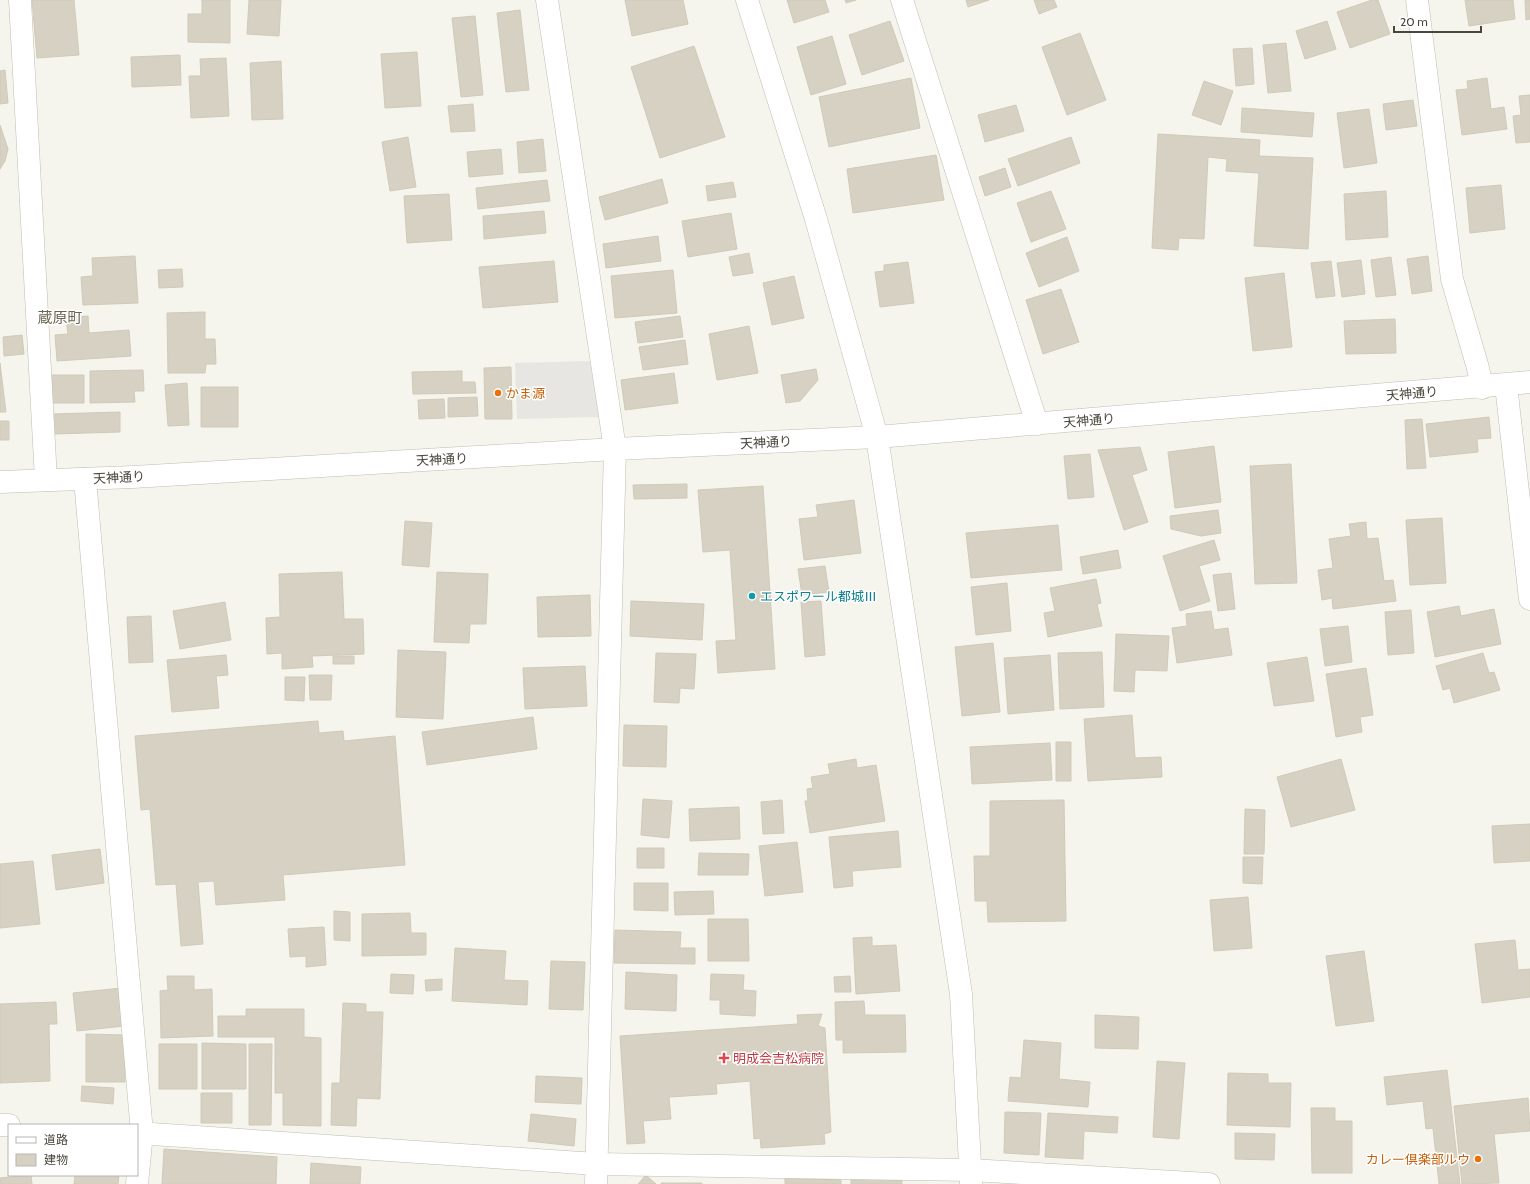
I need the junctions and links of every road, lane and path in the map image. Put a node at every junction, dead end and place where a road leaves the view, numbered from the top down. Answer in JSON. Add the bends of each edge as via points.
{"nodes":[{"id":1,"x":20,"y":0,"type":"edge"},
{"id":2,"x":547,"y":0,"type":"edge"},
{"id":3,"x":747,"y":0,"type":"edge"},
{"id":4,"x":902,"y":0,"type":"edge"},
{"id":5,"x":1417,"y":0,"type":"edge"},
{"id":6,"x":1530,"y":382,"type":"edge"},
{"id":7,"x":1506,"y":386,"type":"junction"},
{"id":8,"x":1482,"y":388,"type":"junction"},
{"id":9,"x":1037,"y":424,"type":"junction"},
{"id":10,"x":877,"y":437,"type":"junction"},
{"id":11,"x":616,"y":449,"type":"junction"},
{"id":12,"x":86,"y":479,"type":"junction"},
{"id":13,"x":46,"y":480,"type":"junction"},
{"id":14,"x":0,"y":482,"type":"edge"},
{"id":15,"x":1530,"y":599,"type":"edge"},
{"id":16,"x":139,"y":1133,"type":"edge"},
{"id":17,"x":138,"y":1158,"type":"edge"},
{"id":18,"x":596,"y":1174,"type":"edge"},
{"id":19,"x":971,"y":1177,"type":"edge"},
{"id":20,"x":1209,"y":1184,"type":"edge"}],
"edges":[{"from":1,"to":13,"type":"street"},
{"from":2,"to":11,"type":"street"},
{"from":3,"to":10,"type":"street","via":[[816,219]]},
{"from":4,"to":9,"type":"street"},
{"from":5,"to":8,"type":"street","via":[[1452,279]]},
{"from":6,"to":7,"type":"street","name":"天神通り"},
{"from":7,"to":8,"type":"street","name":"天神通り"},
{"from":7,"to":15,"type":"street"},
{"from":8,"to":9,"type":"street","name":"天神通り"},
{"from":9,"to":10,"type":"street","name":"天神通り"},
{"from":10,"to":11,"type":"street","name":"天神通り"},
{"from":10,"to":19,"type":"street","via":[[961,994]]},
{"from":11,"to":12,"type":"street","name":"天神通り"},
{"from":11,"to":18,"type":"street"},
{"from":12,"to":13,"type":"street","name":"天神通り"},
{"from":12,"to":16,"type":"street"},
{"from":13,"to":14,"type":"street","name":"天神通り"},
{"from":16,"to":17,"type":"street"},
{"from":16,"to":18,"type":"street"},
{"from":18,"to":19,"type":"street"},
{"from":19,"to":20,"type":"street"}]}
